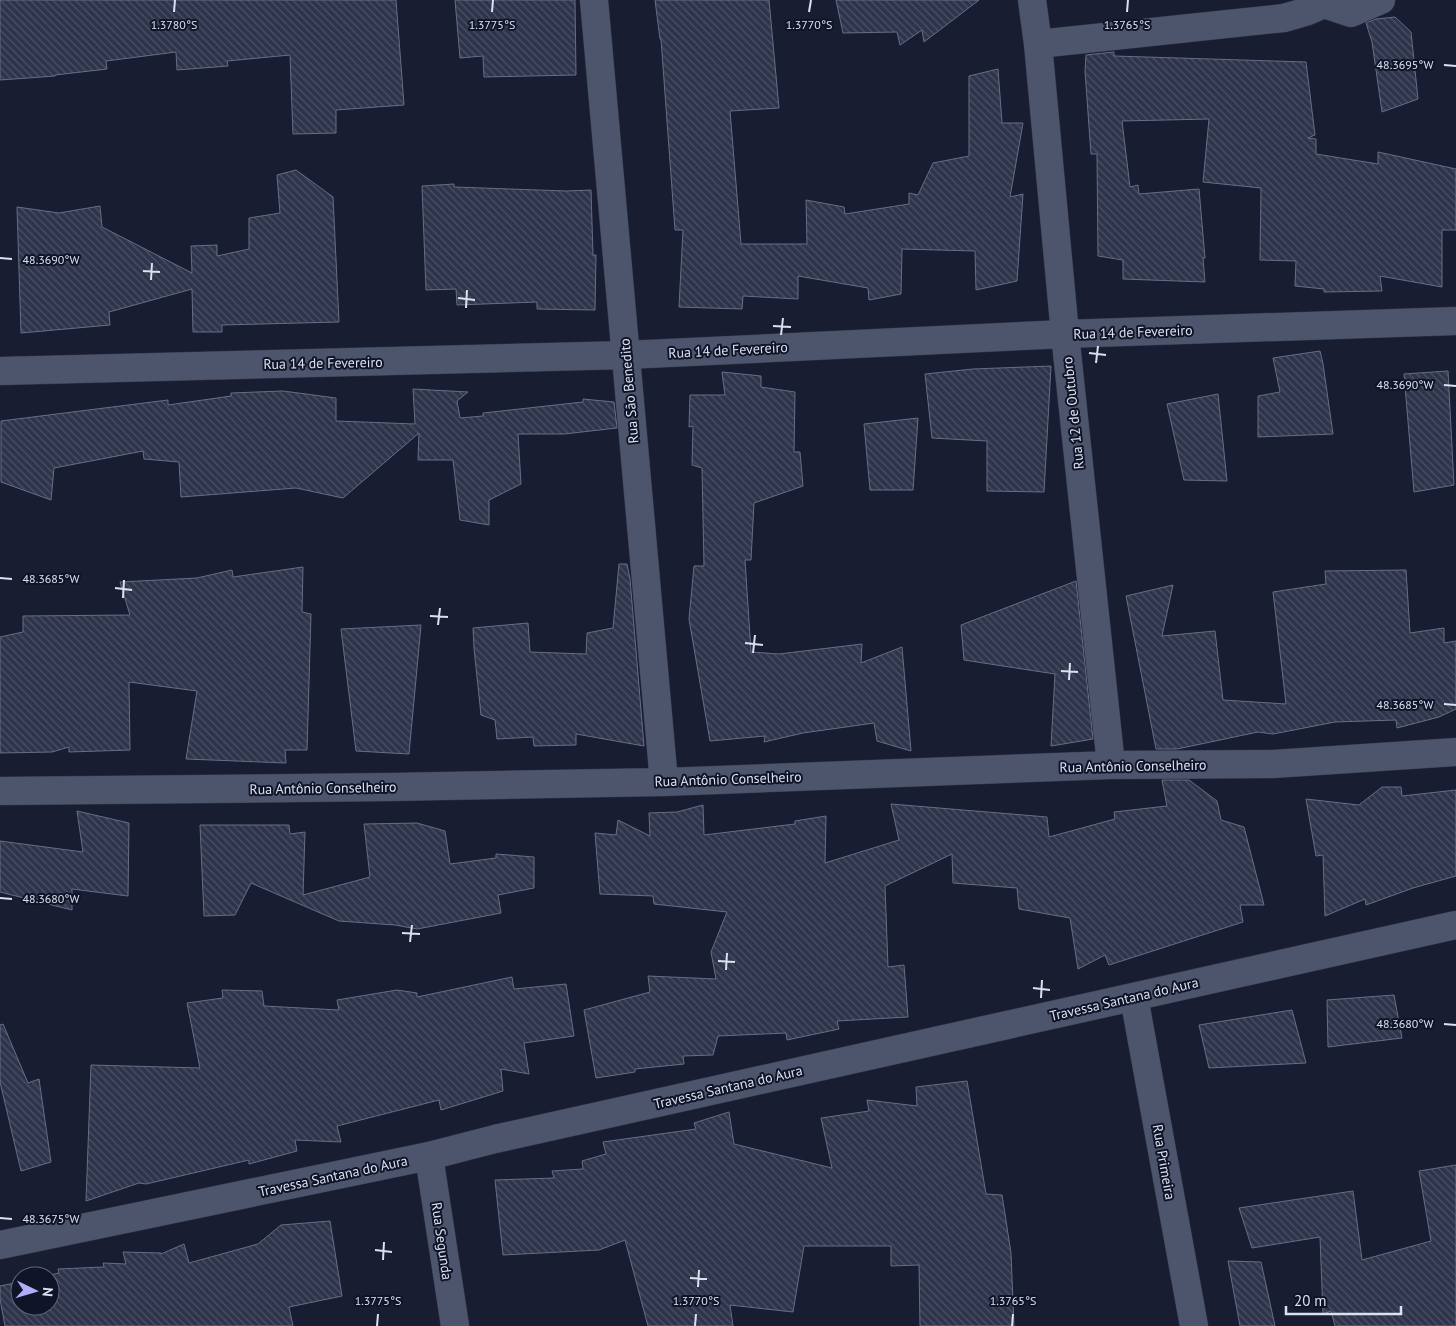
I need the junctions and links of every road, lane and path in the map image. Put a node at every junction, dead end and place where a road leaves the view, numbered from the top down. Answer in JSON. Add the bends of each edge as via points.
{"nodes":[{"id":1,"x":594,"y":0,"type":"edge"},
{"id":2,"x":1032,"y":0,"type":"edge"},
{"id":3,"x":1381,"y":0,"type":"edge"},
{"id":4,"x":1038,"y":44,"type":"junction"},
{"id":5,"x":1456,"y":321,"type":"edge"},
{"id":6,"x":1065,"y":334,"type":"junction"},
{"id":7,"x":626,"y":355,"type":"junction"},
{"id":8,"x":0,"y":371,"type":"edge"},
{"id":9,"x":1456,"y":752,"type":"edge"},
{"id":10,"x":1112,"y":765,"type":"junction"},
{"id":11,"x":664,"y":782,"type":"junction"},
{"id":12,"x":0,"y":791,"type":"edge"},
{"id":13,"x":1456,"y":925,"type":"edge"},
{"id":14,"x":1134,"y":997,"type":"junction"},
{"id":15,"x":429,"y":1156,"type":"junction"},
{"id":16,"x":0,"y":1245,"type":"edge"},
{"id":17,"x":454,"y":1326,"type":"edge"},
{"id":18,"x":1194,"y":1326,"type":"edge"}],
"edges":[{"from":1,"to":7,"type":"street","name":"Rua São Benedito"},
{"from":2,"to":4,"type":"street","name":"Rua 12 de Outubro"},
{"from":3,"to":4,"type":"street","via":[[1351,13],[1324,4],[1284,18]]},
{"from":4,"to":6,"type":"street","name":"Rua 12 de Outubro"},
{"from":5,"to":6,"type":"street","name":"Rua 14 de Fevereiro"},
{"from":6,"to":7,"type":"street","name":"Rua 14 de Fevereiro"},
{"from":6,"to":10,"type":"street","name":"Rua 12 de Outubro"},
{"from":7,"to":8,"type":"street","name":"Rua 14 de Fevereiro"},
{"from":7,"to":11,"type":"street","name":"Rua São Benedito"},
{"from":9,"to":10,"type":"street","name":"Rua Antônio Conselheiro","via":[[1273,764]]},
{"from":10,"to":11,"type":"street","name":"Rua Antônio Conselheiro"},
{"from":11,"to":12,"type":"street","name":"Rua Antônio Conselheiro"},
{"from":13,"to":14,"type":"street","name":"Travessa Santana do Aura"},
{"from":14,"to":15,"type":"street","name":"Travessa Santana do Aura"},
{"from":14,"to":18,"type":"street","name":"Rua Primeira"},
{"from":15,"to":16,"type":"street","name":"Travessa Santana do Aura"},
{"from":15,"to":17,"type":"street","name":"Rua Segunda"}]}
